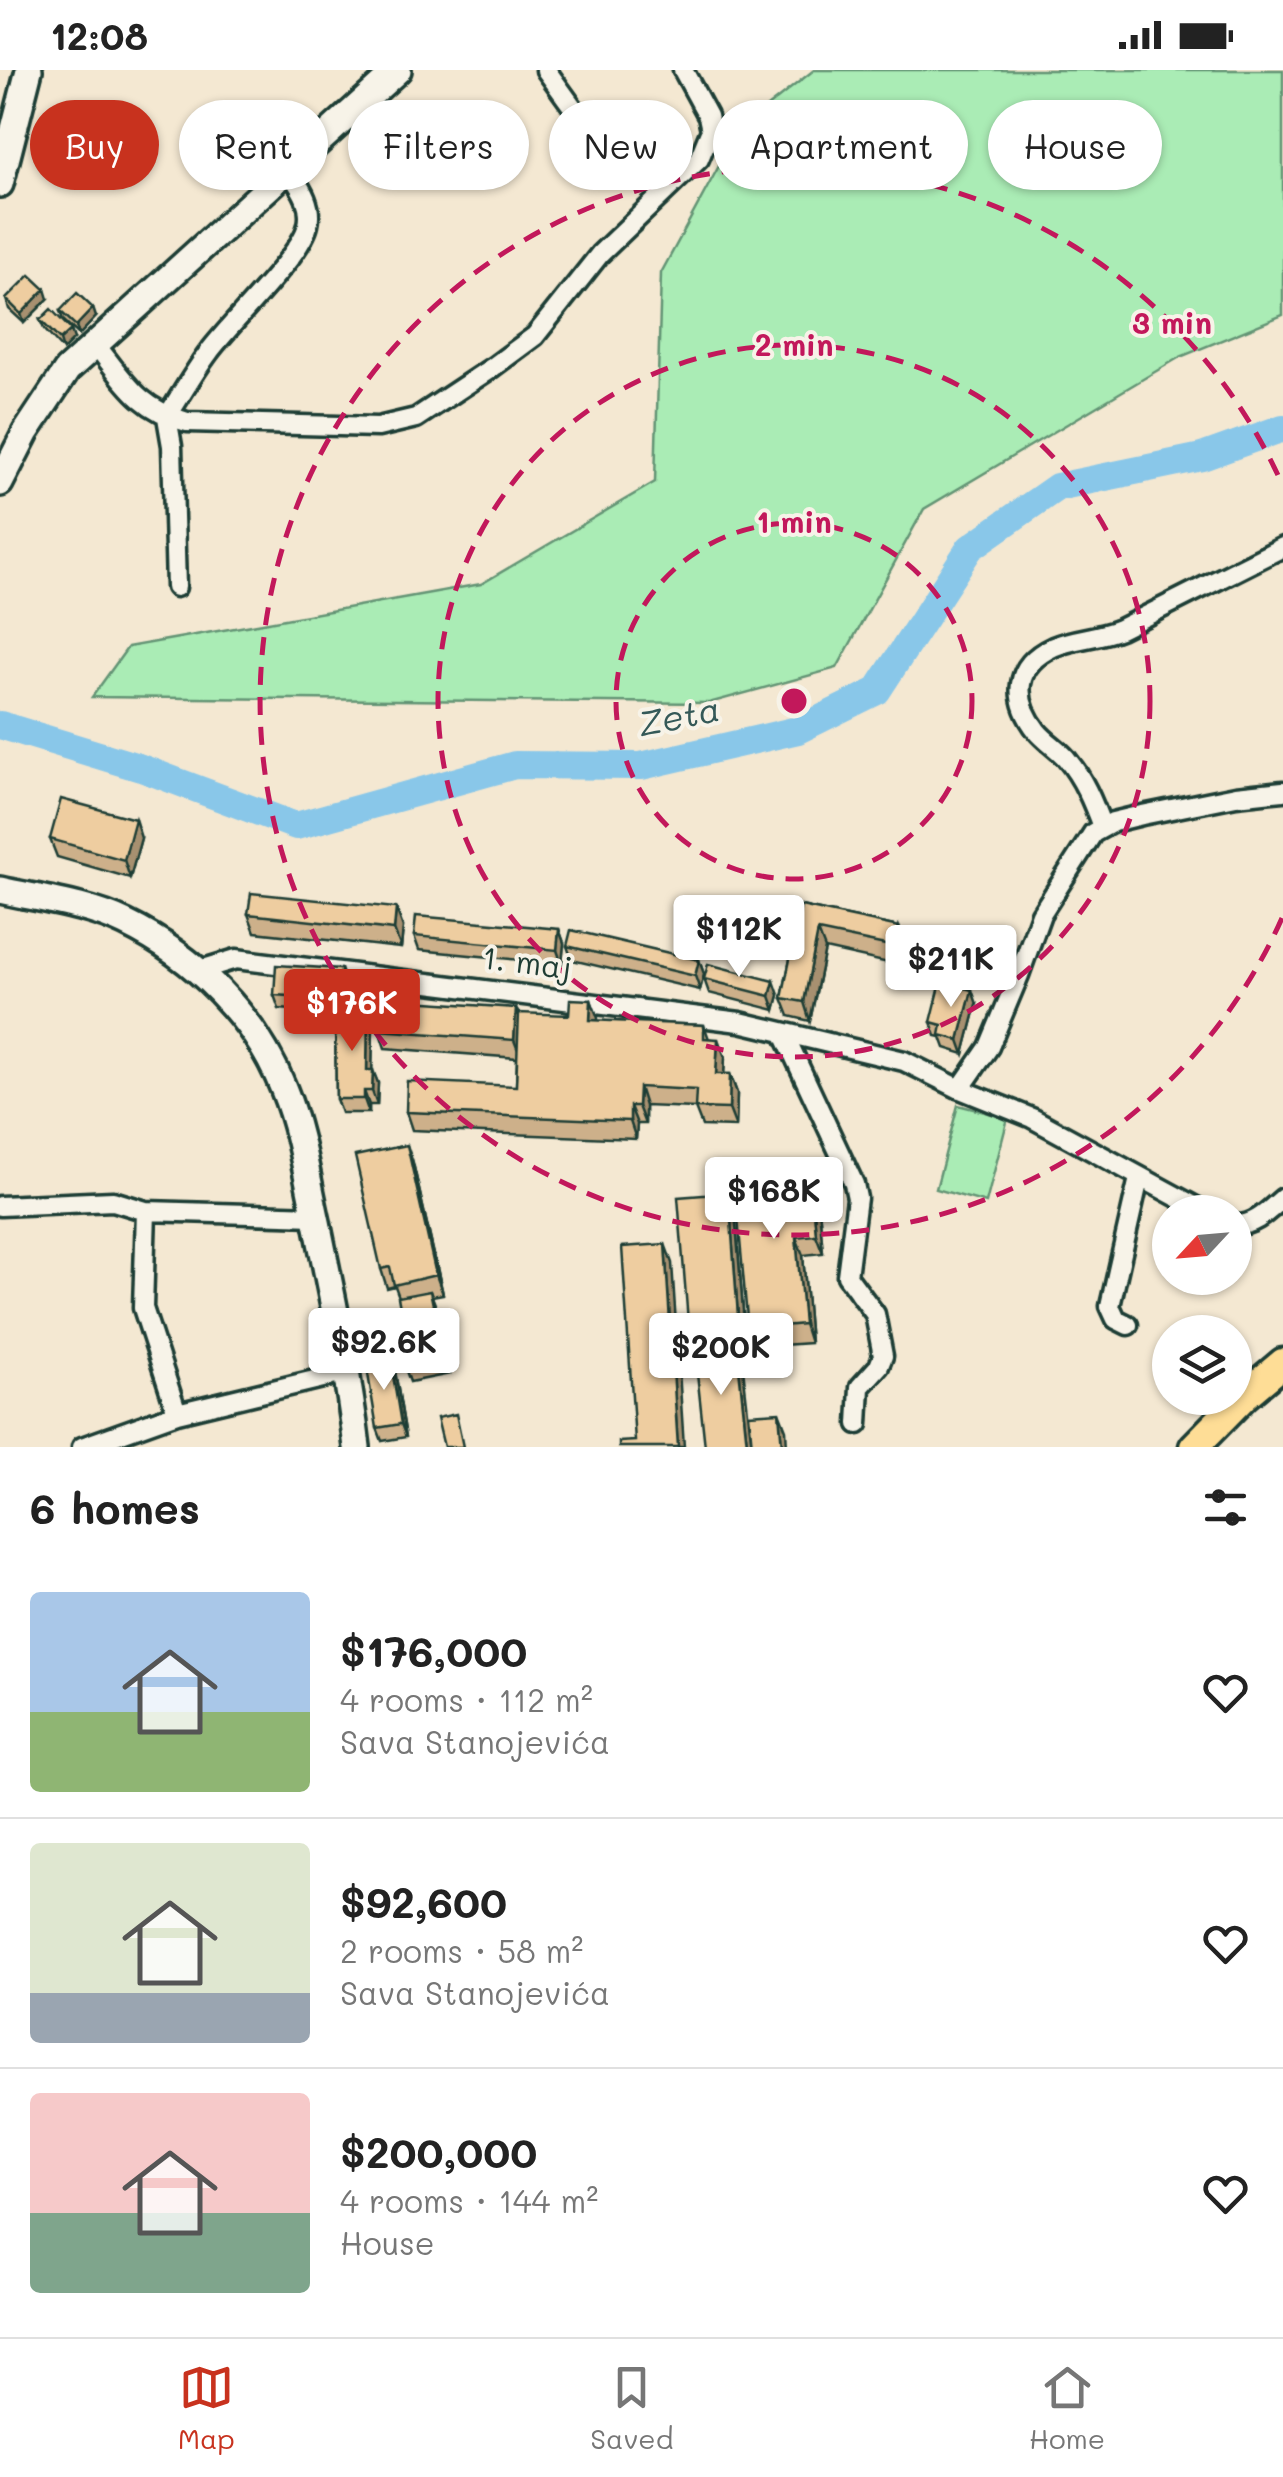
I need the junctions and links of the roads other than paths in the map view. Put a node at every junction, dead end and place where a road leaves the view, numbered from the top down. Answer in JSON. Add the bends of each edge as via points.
{"nodes":[{"id":1,"x":29,"y":70,"type":"edge"},
{"id":2,"x":398,"y":70,"type":"edge"},
{"id":3,"x":546,"y":70,"type":"edge"},
{"id":4,"x":682,"y":70,"type":"edge"},
{"id":5,"x":568,"y":100,"type":"edge"},
{"id":6,"x":328,"y":133,"type":"edge"},
{"id":7,"x":0,"y":184,"type":"edge"},
{"id":8,"x":265,"y":190,"type":"edge"},
{"id":9,"x":303,"y":190,"type":"edge"},
{"id":10,"x":96,"y":345,"type":"junction"},
{"id":11,"x":168,"y":417,"type":"junction"},
{"id":12,"x":0,"y":483,"type":"edge"},
{"id":13,"x":1283,"y":546,"type":"edge"},
{"id":14,"x":176,"y":587,"type":"dead end"},
{"id":15,"x":1283,"y":791,"type":"edge"},
{"id":16,"x":1102,"y":827,"type":"junction"},
{"id":17,"x":0,"y":890,"type":"edge"},
{"id":18,"x":200,"y":970,"type":"junction"},
{"id":19,"x":784,"y":1034,"type":"junction"},
{"id":20,"x":960,"y":1089,"type":"junction"},
{"id":21,"x":1138,"y":1178,"type":"junction"},
{"id":22,"x":1171,"y":1195,"type":"edge"},
{"id":23,"x":1283,"y":1198,"type":"edge"},
{"id":24,"x":0,"y":1206,"type":"edge"},
{"id":25,"x":146,"y":1211,"type":"junction"},
{"id":26,"x":315,"y":1216,"type":"junction"},
{"id":27,"x":1252,"y":1222,"type":"edge"},
{"id":28,"x":1128,"y":1325,"type":"dead end"},
{"id":29,"x":1283,"y":1363,"type":"edge"},
{"id":30,"x":348,"y":1372,"type":"junction"},
{"id":31,"x":178,"y":1413,"type":"junction"},
{"id":32,"x":858,"y":1424,"type":"dead end"},
{"id":33,"x":82,"y":1447,"type":"edge"},
{"id":34,"x":357,"y":1447,"type":"edge"},
{"id":35,"x":1194,"y":1447,"type":"edge"}],
"edges":[{"from":1,"to":7,"type":"street"},
{"from":2,"to":6,"type":"street"},
{"from":3,"to":5,"type":"street"},
{"from":4,"to":11,"type":"street","via":[[712,130],[699,159],[600,254],[534,336],[493,367],[416,418],[378,427]]},
{"from":8,"to":10,"type":"street"},
{"from":9,"to":11,"type":"street","via":[[308,227],[296,249],[209,352]]},
{"from":10,"to":11,"type":"street","via":[[137,397]]},
{"from":10,"to":12,"type":"street","via":[[67,370]]},
{"from":11,"to":14,"type":"street"},
{"from":13,"to":16,"type":"street","via":[[1102,637],[1054,646],[1026,666],[1020,691],[1028,718],[1077,773]]},
{"from":15,"to":16,"type":"street"},
{"from":16,"to":20,"type":"street","via":[[1085,841],[1040,914],[989,1047]]},
{"from":17,"to":18,"type":"street","via":[[122,921]]},
{"from":18,"to":19,"type":"street","name":"1. maj","via":[[236,959],[740,1022]]},
{"from":18,"to":26,"type":"street","via":[[263,1046],[284,1088]]},
{"from":19,"to":20,"type":"street","name":"1. maj","via":[[904,1061]]},
{"from":19,"to":32,"type":"street","via":[[857,1198],[848,1276],[875,1314],[883,1356],[860,1387]]},
{"from":20,"to":21,"type":"street","name":"1. maj","via":[[1032,1118]]},
{"from":21,"to":22,"type":"street","name":"1. maj"},
{"from":21,"to":28,"type":"street","via":[[1110,1306]]},
{"from":23,"to":27,"type":"street"},
{"from":24,"to":25,"type":"street","via":[[113,1202]]},
{"from":25,"to":26,"type":"street"},
{"from":25,"to":31,"type":"street","via":[[143,1308]]},
{"from":26,"to":30,"type":"street"},
{"from":29,"to":35,"type":"main road"},
{"from":30,"to":31,"type":"street"},
{"from":30,"to":34,"type":"street"},
{"from":31,"to":33,"type":"street"}]}
